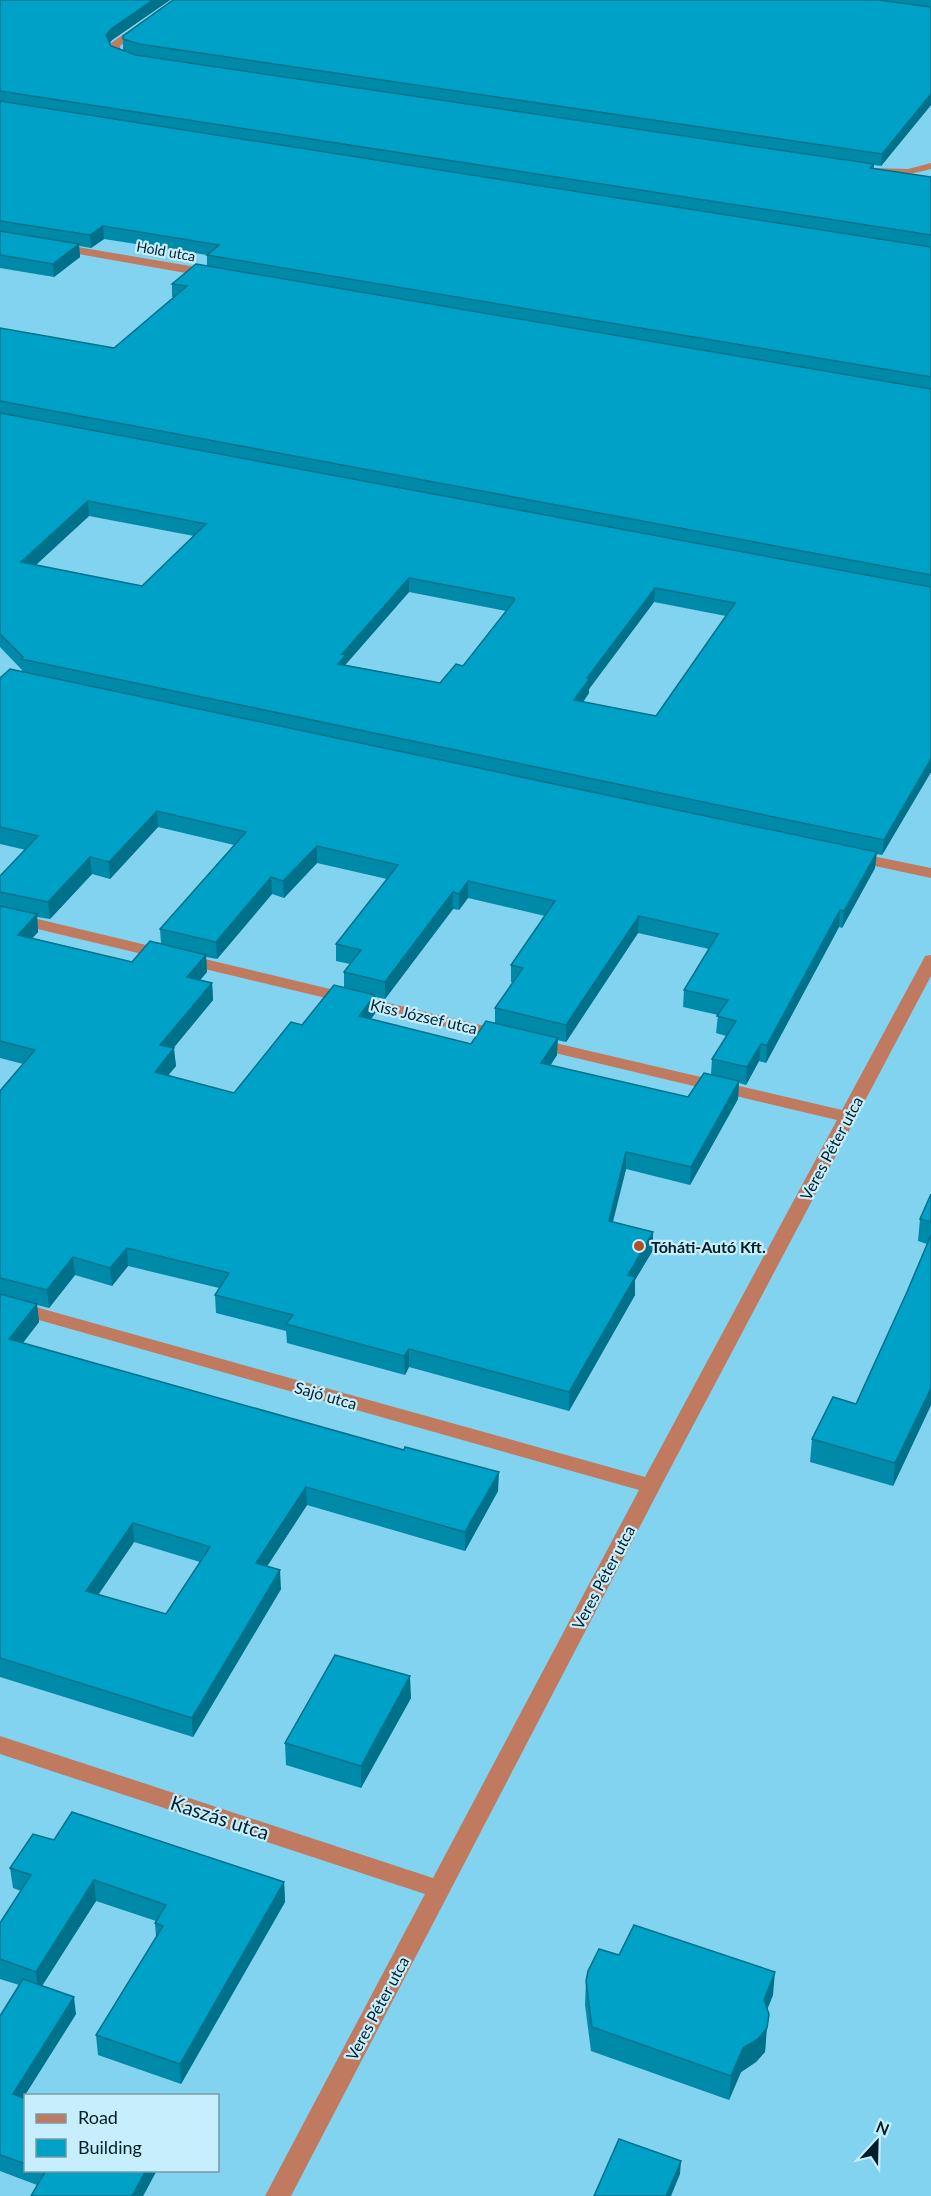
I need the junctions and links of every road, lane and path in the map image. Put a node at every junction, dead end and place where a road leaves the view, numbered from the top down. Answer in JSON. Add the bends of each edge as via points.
{"nodes":[{"id":1,"x":181,"y":0,"type":"edge"},
{"id":2,"x":141,"y":62,"type":"edge"},
{"id":3,"x":931,"y":166,"type":"edge"},
{"id":4,"x":866,"y":170,"type":"edge"},
{"id":5,"x":47,"y":246,"type":"edge"},
{"id":6,"x":221,"y":275,"type":"edge"},
{"id":7,"x":837,"y":853,"type":"edge"},
{"id":8,"x":931,"y":873,"type":"edge"},
{"id":9,"x":0,"y":915,"type":"edge"},
{"id":10,"x":931,"y":960,"type":"edge"},
{"id":11,"x":848,"y":1117,"type":"junction"},
{"id":12,"x":0,"y":1303,"type":"edge"},
{"id":13,"x":651,"y":1486,"type":"junction"},
{"id":14,"x":0,"y":1745,"type":"edge"},
{"id":15,"x":439,"y":1889,"type":"junction"},
{"id":16,"x":278,"y":2196,"type":"edge"}],
"edges":[{"from":1,"to":2,"type":"street","via":[[115,46],[118,55]]},
{"from":3,"to":4,"type":"street","via":[[898,172]]},
{"from":5,"to":6,"type":"street","name":"Hold utca"},
{"from":7,"to":8,"type":"street"},
{"from":9,"to":11,"type":"street","name":"Kiss József utca"},
{"from":10,"to":11,"type":"street","name":"Veres Péter utca"},
{"from":11,"to":13,"type":"street","name":"Veres Péter utca"},
{"from":12,"to":13,"type":"street","name":"Sajó utca"},
{"from":13,"to":15,"type":"street","name":"Veres Péter utca"},
{"from":14,"to":15,"type":"street","name":"Kaszás utca"},
{"from":15,"to":16,"type":"street","name":"Veres Péter utca"}]}
